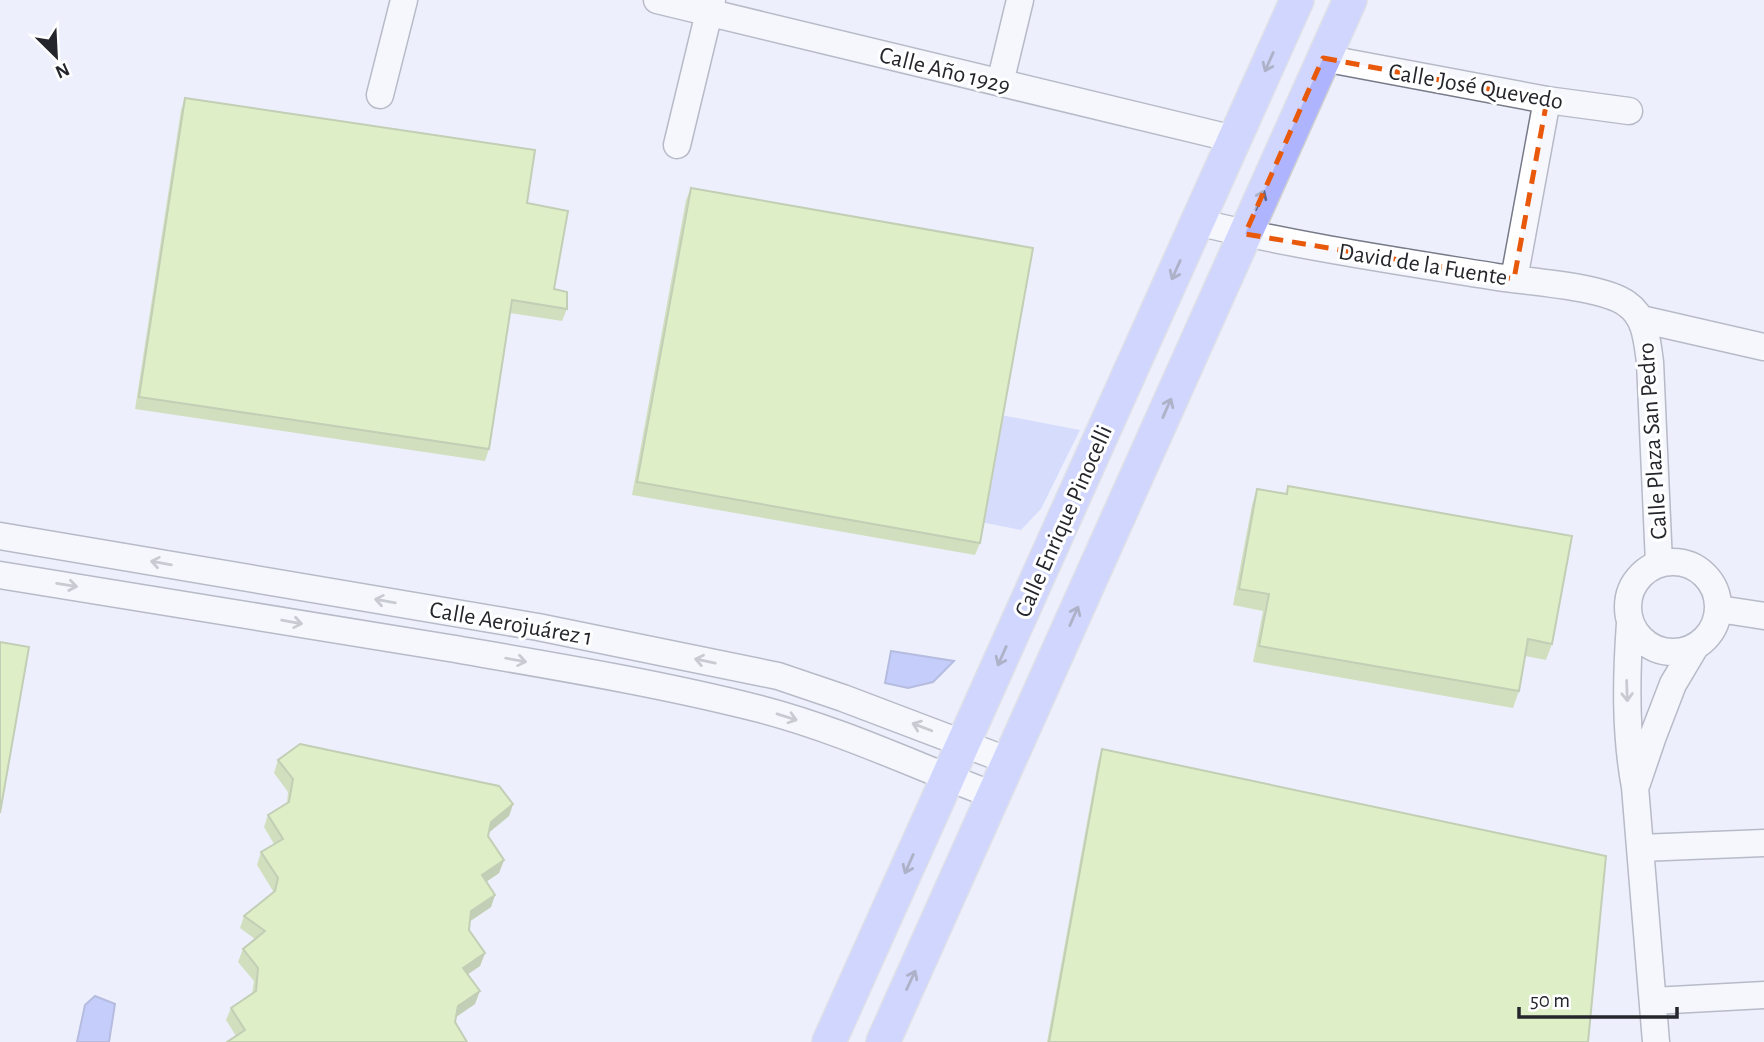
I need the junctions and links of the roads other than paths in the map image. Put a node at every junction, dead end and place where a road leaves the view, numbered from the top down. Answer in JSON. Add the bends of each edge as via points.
{"nodes":[{"id":1,"x":404,"y":0,"type":"edge"},
{"id":2,"x":657,"y":0,"type":"edge"},
{"id":3,"x":1020,"y":0,"type":"edge"},
{"id":4,"x":1297,"y":0,"type":"edge"},
{"id":5,"x":1350,"y":0,"type":"edge"},
{"id":6,"x":710,"y":6,"type":"edge"},
{"id":7,"x":1324,"y":58,"type":"junction"},
{"id":8,"x":1000,"y":83,"type":"junction"},
{"id":9,"x":380,"y":95,"type":"dead end"},
{"id":10,"x":1547,"y":100,"type":"junction"},
{"id":11,"x":1629,"y":111,"type":"dead end"},
{"id":12,"x":1234,"y":139,"type":"junction"},
{"id":13,"x":677,"y":145,"type":"dead end"},
{"id":14,"x":1197,"y":222,"type":"junction"},
{"id":15,"x":1245,"y":234,"type":"junction"},
{"id":16,"x":1514,"y":279,"type":"junction"},
{"id":17,"x":1641,"y":319,"type":"junction"},
{"id":18,"x":1764,"y":347,"type":"edge"},
{"id":19,"x":0,"y":536,"type":"edge"},
{"id":20,"x":1659,"y":563,"type":"junction"},
{"id":21,"x":0,"y":575,"type":"edge"},
{"id":22,"x":1719,"y":609,"type":"junction"},
{"id":23,"x":1764,"y":616,"type":"edge"},
{"id":24,"x":1630,"y":623,"type":"junction"},
{"id":25,"x":1695,"y":647,"type":"junction"},
{"id":26,"x":963,"y":743,"type":"junction"},
{"id":27,"x":1009,"y":761,"type":"junction"},
{"id":28,"x":947,"y":778,"type":"junction"},
{"id":29,"x":1635,"y":788,"type":"junction"},
{"id":30,"x":993,"y":795,"type":"junction"},
{"id":31,"x":1764,"y":843,"type":"edge"},
{"id":32,"x":1640,"y":848,"type":"junction"},
{"id":33,"x":1764,"y":995,"type":"edge"},
{"id":34,"x":1653,"y":1002,"type":"junction"},
{"id":35,"x":829,"y":1042,"type":"edge"},
{"id":36,"x":883,"y":1042,"type":"edge"},
{"id":37,"x":1656,"y":1042,"type":"edge"}],
"edges":[{"from":1,"to":9,"type":"street"},
{"from":2,"to":6,"type":"street","name":"Calle Año 1929"},
{"from":3,"to":8,"type":"street"},
{"from":4,"to":12,"type":"main road","name":"Calle Enrique Pinocelli","one_way":true},
{"from":5,"to":7,"type":"main road","name":"Calle Enrique Pinocelli"},
{"from":6,"to":8,"type":"street","name":"Calle Año 1929"},
{"from":6,"to":13,"type":"street"},
{"from":7,"to":10,"type":"street","name":"Calle José Quevedo"},
{"from":15,"to":7,"type":"main road","name":"Calle Enrique Pinocelli","one_way":true},
{"from":8,"to":12,"type":"street","name":"Calle Año 1929"},
{"from":10,"to":11,"type":"street","name":"Calle José Quevedo"},
{"from":10,"to":16,"type":"street"},
{"from":12,"to":14,"type":"main road","name":"Calle Enrique Pinocelli"},
{"from":14,"to":15,"type":"street","name":"David de la Fuente"},
{"from":14,"to":26,"type":"main road","name":"Calle Enrique Pinocelli","one_way":true},
{"from":15,"to":16,"type":"street","name":"David de la Fuente"},
{"from":27,"to":15,"type":"main road","name":"Calle Enrique Pinocelli","one_way":true},
{"from":16,"to":17,"type":"street","name":"David de la Fuente","via":[[1614,297],[1631,306]]},
{"from":17,"to":18,"type":"street"},
{"from":17,"to":20,"type":"street","name":"Calle Plaza San Pedro","via":[[1650,362]]},
{"from":26,"to":19,"type":"street","name":"Calle Aerojuárez 1","one_way":true,"via":[[778,676],[538,627]]},
{"from":20,"to":22,"type":"street","via":[[1688,563],[1701,570],[1717,594]]},
{"from":20,"to":24,"type":"street","via":[[1636,580],[1629,594]]},
{"from":21,"to":28,"type":"street","name":"Calle Aerojuárez 1","one_way":true,"via":[[543,664],[697,694],[838,733]]},
{"from":22,"to":23,"type":"street"},
{"from":22,"to":25,"type":"street","via":[[1711,631]]},
{"from":24,"to":25,"type":"street","via":[[1638,636],[1664,652]]},
{"from":24,"to":29,"type":"street","one_way":true,"via":[[1626,669]]},
{"from":25,"to":29,"type":"street","via":[[1673,684]]},
{"from":26,"to":27,"type":"street","name":"Calle Aerojuárez 1"},
{"from":26,"to":28,"type":"main road","name":"Calle Enrique Pinocelli"},
{"from":27,"to":30,"type":"main road","name":"Calle Enrique Pinocelli"},
{"from":28,"to":30,"type":"street","name":"Calle Aerojuárez 1"},
{"from":28,"to":35,"type":"main road","name":"Calle Enrique Pinocelli","one_way":true},
{"from":29,"to":32,"type":"street"},
{"from":36,"to":30,"type":"main road","name":"Calle Enrique Pinocelli","one_way":true},
{"from":31,"to":32,"type":"street"},
{"from":32,"to":34,"type":"street"},
{"from":33,"to":34,"type":"street"},
{"from":34,"to":37,"type":"street"}]}
